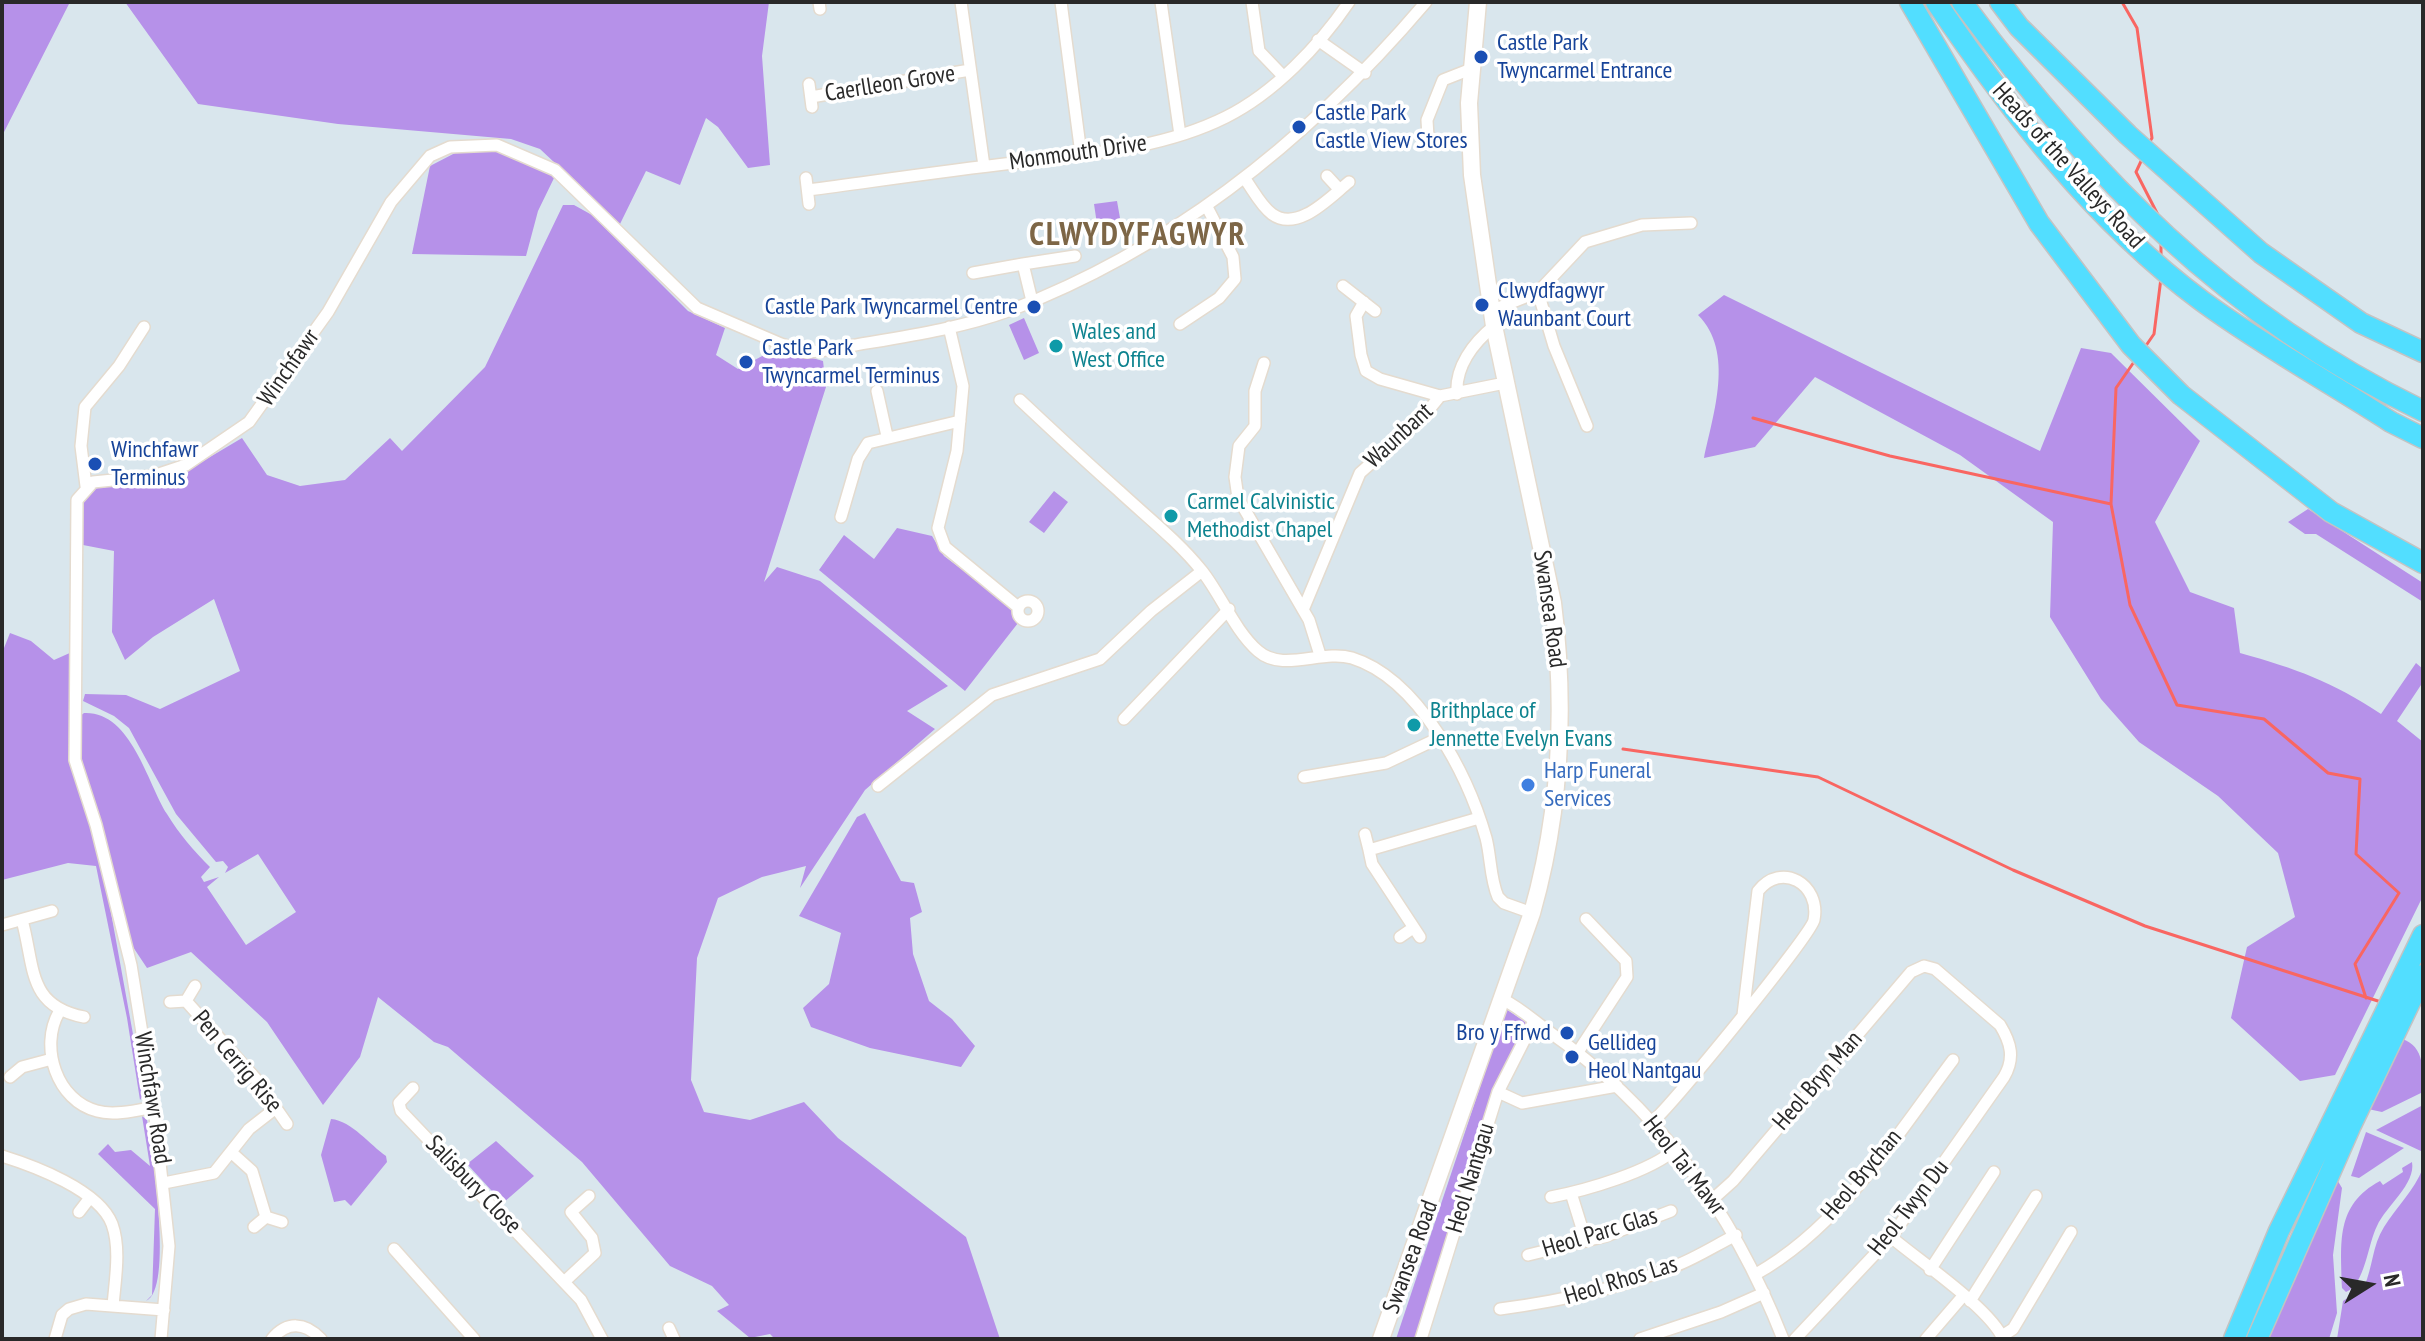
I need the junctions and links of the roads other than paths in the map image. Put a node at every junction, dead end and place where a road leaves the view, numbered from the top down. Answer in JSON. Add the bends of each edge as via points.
{"nodes":[{"id":1,"x":961,"y":2,"type":"edge"},
{"id":2,"x":1061,"y":2,"type":"edge"},
{"id":3,"x":1161,"y":2,"type":"edge"},
{"id":4,"x":1252,"y":2,"type":"edge"},
{"id":5,"x":1349,"y":2,"type":"edge"},
{"id":6,"x":1426,"y":2,"type":"edge"},
{"id":7,"x":1478,"y":2,"type":"edge"},
{"id":8,"x":1910,"y":2,"type":"edge"},
{"id":9,"x":1936,"y":2,"type":"edge"},
{"id":10,"x":1962,"y":2,"type":"edge"},
{"id":11,"x":2000,"y":2,"type":"edge"},
{"id":12,"x":1318,"y":40,"type":"junction"},
{"id":13,"x":1471,"y":69,"type":"junction"},
{"id":14,"x":970,"y":70,"type":"junction"},
{"id":15,"x":1365,"y":73,"type":"junction"},
{"id":16,"x":1283,"y":76,"type":"junction"},
{"id":17,"x":811,"y":96,"type":"dead end"},
{"id":18,"x":1180,"y":135,"type":"junction"},
{"id":19,"x":1428,"y":137,"type":"dead end"},
{"id":20,"x":1081,"y":154,"type":"junction"},
{"id":21,"x":984,"y":166,"type":"junction"},
{"id":22,"x":1327,"y":176,"type":"dead end"},
{"id":23,"x":1245,"y":179,"type":"junction"},
{"id":24,"x":809,"y":204,"type":"dead end"},
{"id":25,"x":1207,"y":207,"type":"junction"},
{"id":26,"x":1691,"y":223,"type":"dead end"},
{"id":27,"x":1075,"y":256,"type":"dead end"},
{"id":28,"x":1023,"y":264,"type":"junction"},
{"id":29,"x":973,"y":273,"type":"dead end"},
{"id":30,"x":1343,"y":286,"type":"dead end"},
{"id":31,"x":1538,"y":292,"type":"junction"},
{"id":32,"x":1032,"y":301,"type":"junction"},
{"id":33,"x":1364,"y":302,"type":"junction"},
{"id":34,"x":1375,"y":311,"type":"dead end"},
{"id":35,"x":1493,"y":318,"type":"junction"},
{"id":36,"x":1180,"y":324,"type":"dead end"},
{"id":37,"x":144,"y":327,"type":"dead end"},
{"id":38,"x":949,"y":327,"type":"junction"},
{"id":39,"x":2423,"y":352,"type":"edge"},
{"id":40,"x":1264,"y":363,"type":"dead end"},
{"id":41,"x":1505,"y":383,"type":"junction"},
{"id":42,"x":877,"y":391,"type":"dead end"},
{"id":43,"x":1457,"y":394,"type":"junction"},
{"id":44,"x":1440,"y":396,"type":"junction"},
{"id":45,"x":1020,"y":400,"type":"dead end"},
{"id":46,"x":2423,"y":411,"type":"edge"},
{"id":47,"x":960,"y":421,"type":"junction"},
{"id":48,"x":1587,"y":426,"type":"dead end"},
{"id":49,"x":887,"y":436,"type":"junction"},
{"id":50,"x":2423,"y":438,"type":"edge"},
{"id":51,"x":86,"y":486,"type":"junction"},
{"id":52,"x":841,"y":517,"type":"dead end"},
{"id":53,"x":2423,"y":563,"type":"edge"},
{"id":54,"x":1202,"y":571,"type":"junction"},
{"id":55,"x":1018,"y":607,"type":"dead end"},
{"id":56,"x":1229,"y":609,"type":"junction"},
{"id":57,"x":1303,"y":610,"type":"junction"},
{"id":58,"x":1320,"y":655,"type":"junction"},
{"id":59,"x":1124,"y":719,"type":"dead end"},
{"id":60,"x":1441,"y":737,"type":"junction"},
{"id":61,"x":1304,"y":777,"type":"dead end"},
{"id":62,"x":878,"y":786,"type":"dead end"},
{"id":63,"x":1479,"y":818,"type":"junction"},
{"id":64,"x":1365,"y":834,"type":"dead end"},
{"id":65,"x":1369,"y":850,"type":"junction"},
{"id":66,"x":52,"y":911,"type":"dead end"},
{"id":67,"x":1532,"y":913,"type":"junction"},
{"id":68,"x":1586,"y":919,"type":"dead end"},
{"id":69,"x":22,"y":920,"type":"junction"},
{"id":70,"x":2,"y":925,"type":"edge"},
{"id":71,"x":2423,"y":935,"type":"edge"},
{"id":72,"x":1400,"y":937,"type":"dead end"},
{"id":73,"x":2423,"y":975,"type":"edge"},
{"id":74,"x":195,"y":986,"type":"dead end"},
{"id":75,"x":1502,"y":999,"type":"junction"},
{"id":76,"x":186,"y":1001,"type":"junction"},
{"id":77,"x":170,"y":1002,"type":"dead end"},
{"id":78,"x":59,"y":1012,"type":"junction"},
{"id":79,"x":1743,"y":1015,"type":"junction"},
{"id":80,"x":84,"y":1017,"type":"dead end"},
{"id":81,"x":1534,"y":1021,"type":"junction"},
{"id":82,"x":1578,"y":1052,"type":"junction"},
{"id":83,"x":14,"y":1054,"type":"dead end"},
{"id":84,"x":52,"y":1059,"type":"junction"},
{"id":85,"x":1953,"y":1060,"type":"dead end"},
{"id":86,"x":2010,"y":1066,"type":"joint"},
{"id":87,"x":22,"y":1067,"type":"junction"},
{"id":88,"x":10,"y":1077,"type":"dead end"},
{"id":89,"x":1617,"y":1086,"type":"junction"},
{"id":90,"x":413,"y":1088,"type":"dead end"},
{"id":91,"x":1498,"y":1092,"type":"junction"},
{"id":92,"x":154,"y":1107,"type":"junction"},
{"id":93,"x":276,"y":1108,"type":"junction"},
{"id":94,"x":2343,"y":1121,"type":"junction"},
{"id":95,"x":1652,"y":1122,"type":"junction"},
{"id":96,"x":287,"y":1124,"type":"dead end"},
{"id":97,"x":1676,"y":1149,"type":"junction"},
{"id":98,"x":232,"y":1153,"type":"junction"},
{"id":99,"x":2,"y":1156,"type":"edge"},
{"id":100,"x":1994,"y":1172,"type":"dead end"},
{"id":101,"x":164,"y":1183,"type":"junction"},
{"id":102,"x":1571,"y":1193,"type":"junction"},
{"id":103,"x":589,"y":1196,"type":"dead end"},
{"id":104,"x":2036,"y":1196,"type":"dead end"},
{"id":105,"x":1551,"y":1197,"type":"dead end"},
{"id":106,"x":89,"y":1199,"type":"junction"},
{"id":107,"x":1713,"y":1199,"type":"junction"},
{"id":108,"x":1671,"y":1211,"type":"dead end"},
{"id":109,"x":79,"y":1212,"type":"dead end"},
{"id":110,"x":266,"y":1217,"type":"junction"},
{"id":111,"x":282,"y":1222,"type":"dead end"},
{"id":112,"x":254,"y":1227,"type":"dead end"},
{"id":113,"x":2071,"y":1232,"type":"dead end"},
{"id":114,"x":1736,"y":1235,"type":"junction"},
{"id":115,"x":1891,"y":1237,"type":"junction"},
{"id":116,"x":1586,"y":1241,"type":"junction"},
{"id":117,"x":394,"y":1249,"type":"dead end"},
{"id":118,"x":1528,"y":1255,"type":"dead end"},
{"id":119,"x":1930,"y":1270,"type":"junction"},
{"id":120,"x":1756,"y":1274,"type":"junction"},
{"id":121,"x":564,"y":1282,"type":"junction"},
{"id":122,"x":1764,"y":1293,"type":"junction"},
{"id":123,"x":1966,"y":1298,"type":"junction"},
{"id":124,"x":113,"y":1306,"type":"junction"},
{"id":125,"x":1500,"y":1309,"type":"dead end"},
{"id":126,"x":164,"y":1310,"type":"junction"},
{"id":127,"x":2002,"y":1337,"type":"edge"},
{"id":128,"x":55,"y":1339,"type":"edge"},
{"id":129,"x":161,"y":1339,"type":"edge"},
{"id":130,"x":272,"y":1339,"type":"edge"},
{"id":131,"x":321,"y":1339,"type":"edge"},
{"id":132,"x":474,"y":1339,"type":"edge"},
{"id":133,"x":602,"y":1339,"type":"edge"},
{"id":134,"x":1381,"y":1339,"type":"edge"},
{"id":135,"x":1421,"y":1339,"type":"edge"},
{"id":136,"x":1640,"y":1339,"type":"edge"},
{"id":137,"x":1783,"y":1339,"type":"edge"},
{"id":138,"x":1795,"y":1339,"type":"edge"},
{"id":139,"x":1926,"y":1339,"type":"edge"},
{"id":140,"x":2234,"y":1339,"type":"edge"},
{"id":141,"x":2257,"y":1339,"type":"edge"}],
"edges":[{"from":1,"to":14,"type":"street"},
{"from":2,"to":20,"type":"street"},
{"from":3,"to":18,"type":"street"},
{"from":4,"to":16,"type":"street","via":[[1259,51]]},
{"from":5,"to":12,"type":"street","name":"Monmouth Drive"},
{"from":6,"to":15,"type":"street","name":"Winchfawr"},
{"from":7,"to":13,"type":"street","name":"Swansea Road"},
{"from":8,"to":53,"type":"highway","via":[[2039,223],[2111,321],[2181,395],[2331,512]]},
{"from":9,"to":50,"type":"highway","name":"Heads of the Valleys Road","via":[[2005,99],[2116,225],[2202,301]]},
{"from":10,"to":46,"type":"highway","name":"Heads of the Valleys Road","via":[[2068,138],[2206,273],[2300,339]]},
{"from":11,"to":39,"type":"highway","via":[[2128,135],[2228,225],[2349,315]]},
{"from":12,"to":15,"type":"street"},
{"from":12,"to":16,"type":"street","name":"Monmouth Drive"},
{"from":13,"to":19,"type":"street","via":[[1443,80],[1427,120]]},
{"from":13,"to":35,"type":"street","name":"Swansea Road","via":[[1472,175]]},
{"from":14,"to":17,"type":"street","name":"Caerlleon Grove"},
{"from":14,"to":21,"type":"street"},
{"from":15,"to":23,"type":"street","name":"Winchfawr"},
{"from":16,"to":18,"type":"street","name":"Monmouth Drive","via":[[1226,117]]},
{"from":18,"to":20,"type":"street","name":"Monmouth Drive"},
{"from":20,"to":21,"type":"street","name":"Monmouth Drive"},
{"from":21,"to":24,"type":"street","name":"Monmouth Drive","via":[[807,184]]},
{"from":22,"to":23,"type":"street","via":[[1344,186],[1304,216],[1279,218]]},
{"from":23,"to":25,"type":"street","name":"Winchfawr"},
{"from":25,"to":32,"type":"street","name":"Winchfawr","via":[[1133,252]]},
{"from":25,"to":36,"type":"street","via":[[1233,257],[1235,279],[1219,298]]},
{"from":26,"to":31,"type":"street","via":[[1642,225],[1585,242]]},
{"from":27,"to":28,"type":"street"},
{"from":28,"to":29,"type":"street"},
{"from":28,"to":32,"type":"street"},
{"from":30,"to":33,"type":"street"},
{"from":31,"to":35,"type":"street"},
{"from":31,"to":48,"type":"street"},
{"from":32,"to":38,"type":"street","name":"Winchfawr"},
{"from":33,"to":34,"type":"street"},
{"from":33,"to":44,"type":"street","via":[[1356,316],[1366,371]]},
{"from":35,"to":41,"type":"street","name":"Swansea Road"},
{"from":35,"to":43,"type":"street","via":[[1456,377]]},
{"from":37,"to":51,"type":"street","via":[[85,407],[81,446]]},
{"from":38,"to":47,"type":"street","via":[[963,386]]},
{"from":38,"to":51,"type":"street","name":"Winchfawr","via":[[806,352],[689,302],[555,170],[497,145],[450,147],[430,156],[391,202],[328,312],[249,422],[204,455],[169,472]]},
{"from":40,"to":57,"type":"street","via":[[1255,391],[1255,426],[1239,446],[1238,498]]},
{"from":41,"to":43,"type":"street"},
{"from":41,"to":67,"type":"street","name":"Swansea Road","via":[[1558,646],[1556,794]]},
{"from":42,"to":49,"type":"street"},
{"from":43,"to":44,"type":"street"},
{"from":44,"to":57,"type":"street","name":"Waunbant","via":[[1360,473]]},
{"from":45,"to":54,"type":"street"},
{"from":47,"to":49,"type":"street"},
{"from":47,"to":55,"type":"street","via":[[938,528],[945,547]]},
{"from":49,"to":52,"type":"street","via":[[868,443],[858,459]]},
{"from":51,"to":92,"type":"street","name":"Winchfawr Road","via":[[77,500],[76,518],[75,760],[131,965]]},
{"from":54,"to":56,"type":"street"},
{"from":54,"to":62,"type":"street","via":[[1100,659],[992,695]]},
{"from":56,"to":58,"type":"street","via":[[1268,658]]},
{"from":56,"to":59,"type":"street"},
{"from":57,"to":58,"type":"street"},
{"from":58,"to":60,"type":"street","via":[[1373,667]]},
{"from":60,"to":61,"type":"street","via":[[1386,763]]},
{"from":60,"to":63,"type":"street","via":[[1466,779]]},
{"from":63,"to":65,"type":"street"},
{"from":63,"to":67,"type":"street","via":[[1498,897]]},
{"from":64,"to":65,"type":"street"},
{"from":65,"to":72,"type":"street","via":[[1372,864],[1417,932]]},
{"from":66,"to":69,"type":"street"},
{"from":67,"to":75,"type":"street","name":"Swansea Road"},
{"from":68,"to":82,"type":"street","via":[[1626,961],[1627,977]]},
{"from":69,"to":70,"type":"street"},
{"from":69,"to":78,"type":"street","via":[[41,992]]},
{"from":71,"to":94,"type":"highway"},
{"from":73,"to":94,"type":"highway"},
{"from":74,"to":76,"type":"street","name":"Pen Cerrig Rise"},
{"from":75,"to":81,"type":"street","name":"Heol Tai Mawr"},
{"from":75,"to":134,"type":"street","name":"Swansea Road"},
{"from":76,"to":77,"type":"street","name":"Pen Cerrig Rise"},
{"from":76,"to":93,"type":"street","name":"Pen Cerrig Rise"},
{"from":78,"to":80,"type":"street"},
{"from":78,"to":84,"type":"street","via":[[52,1031]]},
{"from":79,"to":79,"type":"street","via":[[1815,918],[1811,893],[1786,875],[1772,877],[1758,891]]},
{"from":79,"to":95,"type":"street"},
{"from":81,"to":82,"type":"street","name":"Heol Tai Mawr"},
{"from":81,"to":91,"type":"street","name":"Heol Nantgau"},
{"from":82,"to":89,"type":"street","name":"Heol Tai Mawr"},
{"from":83,"to":87,"type":"street"},
{"from":84,"to":87,"type":"street"},
{"from":84,"to":92,"type":"street","via":[[67,1093],[87,1108],[105,1113]]},
{"from":85,"to":120,"type":"street","name":"Heol Brychan","via":[[1852,1193],[1804,1239]]},
{"from":86,"to":107,"type":"street","name":"Heol Bryn Man","via":[[2012,1052],[2000,1025],[1935,969],[1924,966],[1911,972]]},
{"from":86,"to":115,"type":"street","name":"Heol Twyn Du"},
{"from":87,"to":88,"type":"street"},
{"from":89,"to":91,"type":"street","via":[[1522,1103]]},
{"from":89,"to":95,"type":"street","name":"Heol Tai Mawr"},
{"from":90,"to":121,"type":"street","name":"Salisbury Close","via":[[399,1103],[401,1111]]},
{"from":91,"to":135,"type":"street","name":"Heol Nantgau"},
{"from":92,"to":101,"type":"street","name":"Winchfawr Road"},
{"from":93,"to":96,"type":"street","name":"Pen Cerrig Rise"},
{"from":93,"to":98,"type":"street","via":[[249,1129]]},
{"from":94,"to":140,"type":"highway","via":[[2279,1231]]},
{"from":94,"to":141,"type":"highway"},
{"from":95,"to":97,"type":"street","name":"Heol Tai Mawr"},
{"from":97,"to":102,"type":"street","via":[[1666,1158]]},
{"from":97,"to":107,"type":"street","name":"Heol Tai Mawr"},
{"from":98,"to":101,"type":"street","via":[[207,1176]]},
{"from":98,"to":110,"type":"street","via":[[252,1171]]},
{"from":99,"to":106,"type":"street"},
{"from":100,"to":119,"type":"street"},
{"from":101,"to":126,"type":"street","name":"Winchfawr Road","via":[[169,1246]]},
{"from":102,"to":105,"type":"street"},
{"from":102,"to":116,"type":"street"},
{"from":103,"to":121,"type":"street","via":[[571,1212],[592,1238],[595,1253]]},
{"from":104,"to":123,"type":"street"},
{"from":106,"to":109,"type":"street"},
{"from":106,"to":124,"type":"street","via":[[112,1225]]},
{"from":107,"to":114,"type":"street","name":"Heol Tai Mawr"},
{"from":108,"to":116,"type":"street","name":"Heol Parc Glas"},
{"from":110,"to":111,"type":"street"},
{"from":110,"to":112,"type":"street"},
{"from":113,"to":127,"type":"street","via":[[2013,1329]]},
{"from":114,"to":120,"type":"street","name":"Heol Tai Mawr"},
{"from":114,"to":125,"type":"street","name":"Heol Rhos Las","via":[[1677,1266],[1615,1287]]},
{"from":115,"to":119,"type":"street"},
{"from":115,"to":138,"type":"street","name":"Heol Twyn Du"},
{"from":116,"to":118,"type":"street","name":"Heol Parc Glas"},
{"from":117,"to":132,"type":"street"},
{"from":119,"to":123,"type":"street"},
{"from":120,"to":122,"type":"street","name":"Heol Tai Mawr"},
{"from":121,"to":133,"type":"street","name":"Salisbury Close","via":[[588,1310]]},
{"from":122,"to":136,"type":"street"},
{"from":122,"to":137,"type":"street","name":"Heol Tai Mawr"},
{"from":123,"to":127,"type":"street"},
{"from":123,"to":139,"type":"street"},
{"from":124,"to":126,"type":"street"},
{"from":124,"to":128,"type":"street","via":[[69,1309]]},
{"from":126,"to":129,"type":"street","name":"Winchfawr Road"},
{"from":130,"to":131,"type":"street","via":[[280,1330],[299,1325]]}]}
